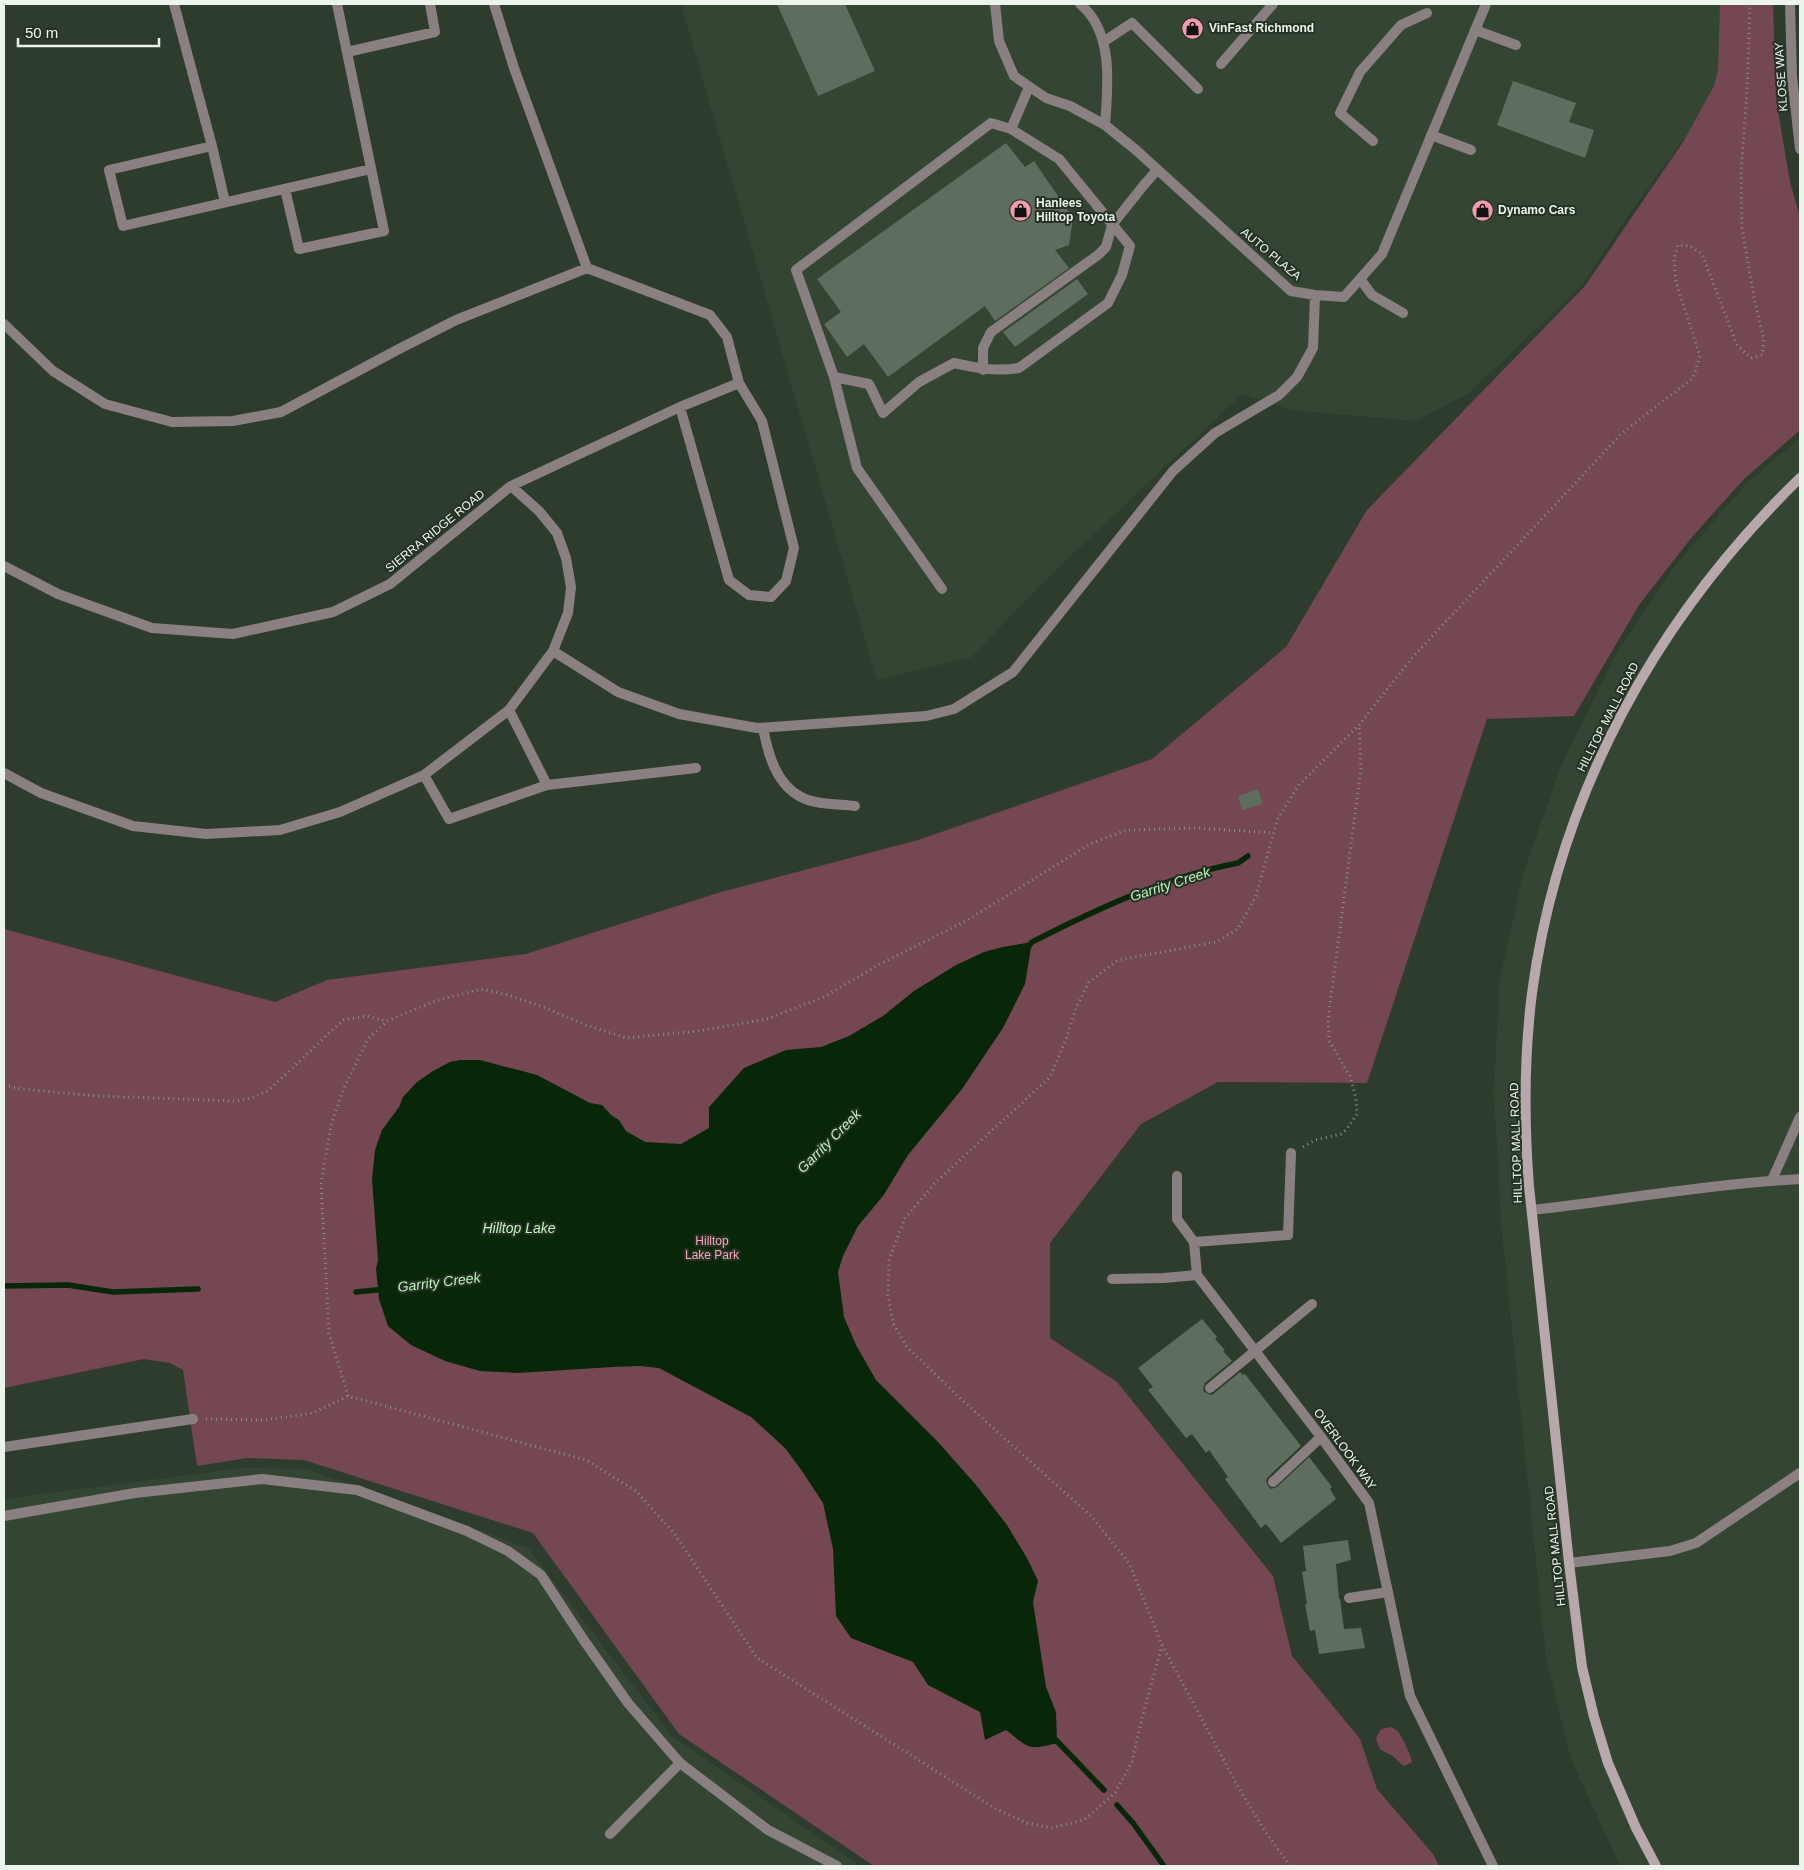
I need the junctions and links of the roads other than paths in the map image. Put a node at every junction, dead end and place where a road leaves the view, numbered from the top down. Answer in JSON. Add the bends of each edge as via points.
{"nodes":[{"id":1,"x":174,"y":4,"type":"edge"},
{"id":2,"x":337,"y":4,"type":"edge"},
{"id":3,"x":430,"y":4,"type":"edge"},
{"id":4,"x":494,"y":4,"type":"edge"},
{"id":5,"x":995,"y":4,"type":"edge"},
{"id":6,"x":1080,"y":4,"type":"edge"},
{"id":7,"x":1273,"y":4,"type":"edge"},
{"id":8,"x":1486,"y":4,"type":"edge"},
{"id":9,"x":1790,"y":4,"type":"edge"},
{"id":10,"x":1428,"y":13,"type":"dead end"},
{"id":11,"x":1475,"y":30,"type":"junction"},
{"id":12,"x":1103,"y":42,"type":"junction"},
{"id":13,"x":1516,"y":45,"type":"dead end"},
{"id":14,"x":347,"y":52,"type":"junction"},
{"id":15,"x":1221,"y":64,"type":"dead end"},
{"id":16,"x":1029,"y":87,"type":"junction"},
{"id":17,"x":1198,"y":89,"type":"dead end"},
{"id":18,"x":1105,"y":125,"type":"junction"},
{"id":19,"x":1011,"y":129,"type":"junction"},
{"id":20,"x":1431,"y":135,"type":"junction"},
{"id":21,"x":1373,"y":141,"type":"dead end"},
{"id":22,"x":212,"y":146,"type":"junction"},
{"id":23,"x":1800,"y":148,"type":"edge"},
{"id":24,"x":1472,"y":150,"type":"dead end"},
{"id":25,"x":371,"y":169,"type":"junction"},
{"id":26,"x":1158,"y":170,"type":"junction"},
{"id":27,"x":286,"y":189,"type":"junction"},
{"id":28,"x":225,"y":202,"type":"junction"},
{"id":29,"x":1112,"y":225,"type":"junction"},
{"id":30,"x":587,"y":268,"type":"junction"},
{"id":31,"x":1360,"y":279,"type":"junction"},
{"id":32,"x":1314,"y":295,"type":"junction"},
{"id":33,"x":1403,"y":313,"type":"dead end"},
{"id":34,"x":4,"y":324,"type":"edge"},
{"id":35,"x":983,"y":370,"type":"junction"},
{"id":36,"x":834,"y":377,"type":"junction"},
{"id":37,"x":739,"y":383,"type":"junction"},
{"id":38,"x":680,"y":407,"type":"junction"},
{"id":39,"x":1800,"y":478,"type":"edge"},
{"id":40,"x":511,"y":486,"type":"junction"},
{"id":41,"x":4,"y":566,"type":"edge"},
{"id":42,"x":942,"y":589,"type":"dead end"},
{"id":43,"x":553,"y":650,"type":"junction"},
{"id":44,"x":509,"y":710,"type":"junction"},
{"id":45,"x":763,"y":728,"type":"junction"},
{"id":46,"x":696,"y":768,"type":"dead end"},
{"id":47,"x":4,"y":773,"type":"edge"},
{"id":48,"x":424,"y":775,"type":"junction"},
{"id":49,"x":547,"y":785,"type":"junction"},
{"id":50,"x":855,"y":806,"type":"dead end"},
{"id":51,"x":1800,"y":1117,"type":"edge"},
{"id":52,"x":1291,"y":1153,"type":"road end"},
{"id":53,"x":1177,"y":1176,"type":"dead end"},
{"id":54,"x":1800,"y":1179,"type":"edge"},
{"id":55,"x":1772,"y":1180,"type":"junction"},
{"id":56,"x":1532,"y":1210,"type":"junction"},
{"id":57,"x":1194,"y":1242,"type":"junction"},
{"id":58,"x":1197,"y":1275,"type":"junction"},
{"id":59,"x":1112,"y":1279,"type":"dead end"},
{"id":60,"x":1312,"y":1304,"type":"dead end"},
{"id":61,"x":1255,"y":1350,"type":"junction"},
{"id":62,"x":1210,"y":1388,"type":"dead end"},
{"id":63,"x":193,"y":1419,"type":"road end"},
{"id":64,"x":1321,"y":1437,"type":"junction"},
{"id":65,"x":4,"y":1447,"type":"edge"},
{"id":66,"x":1800,"y":1474,"type":"edge"},
{"id":67,"x":1274,"y":1482,"type":"dead end"},
{"id":68,"x":4,"y":1516,"type":"edge"},
{"id":69,"x":1569,"y":1563,"type":"junction"},
{"id":70,"x":1388,"y":1592,"type":"junction"},
{"id":71,"x":1349,"y":1598,"type":"dead end"},
{"id":72,"x":680,"y":1763,"type":"junction"},
{"id":73,"x":610,"y":1834,"type":"dead end"},
{"id":74,"x":837,"y":1866,"type":"edge"},
{"id":75,"x":1493,"y":1866,"type":"edge"},
{"id":76,"x":1656,"y":1866,"type":"edge"}],
"edges":[{"from":1,"to":22,"type":"street"},
{"from":2,"to":14,"type":"street"},
{"from":3,"to":14,"type":"street","via":[[435,32]]},
{"from":4,"to":30,"type":"street"},
{"from":5,"to":16,"type":"street","name":"AUTO PLAZA","via":[[999,41],[1014,76]]},
{"from":6,"to":12,"type":"street","via":[[1090,12]]},
{"from":7,"to":15,"type":"street"},
{"from":8,"to":11,"type":"street","name":"AUTO PLAZA"},
{"from":9,"to":23,"type":"street","name":"KLOSE WAY","via":[[1792,76]]},
{"from":10,"to":21,"type":"street","via":[[1401,25],[1360,72],[1340,113]]},
{"from":11,"to":13,"type":"street"},
{"from":11,"to":20,"type":"street","name":"AUTO PLAZA"},
{"from":12,"to":17,"type":"street","via":[[1132,23]]},
{"from":12,"to":18,"type":"street","via":[[1109,79]]},
{"from":14,"to":25,"type":"street"},
{"from":16,"to":18,"type":"street","name":"AUTO PLAZA"},
{"from":16,"to":19,"type":"street"},
{"from":18,"to":26,"type":"street","name":"AUTO PLAZA"},
{"from":19,"to":29,"type":"street","via":[[1059,159]]},
{"from":19,"to":36,"type":"street","via":[[991,123],[796,270]]},
{"from":20,"to":24,"type":"street"},
{"from":20,"to":31,"type":"street","name":"AUTO PLAZA","via":[[1382,254]]},
{"from":22,"to":28,"type":"street"},
{"from":22,"to":28,"type":"street","via":[[109,170],[123,226]]},
{"from":25,"to":27,"type":"street"},
{"from":25,"to":27,"type":"street","via":[[384,231],[299,249]]},
{"from":26,"to":29,"type":"street"},
{"from":26,"to":32,"type":"street","name":"AUTO PLAZA","via":[[1291,291]]},
{"from":27,"to":28,"type":"street"},
{"from":29,"to":35,"type":"street","via":[[1106,247],[1098,255],[991,332],[983,348]]},
{"from":29,"to":35,"type":"street","via":[[1130,246],[1122,275],[1108,303],[1019,368]]},
{"from":30,"to":34,"type":"street","via":[[456,320],[282,412],[233,421],[172,422],[105,404],[53,371]]},
{"from":30,"to":37,"type":"street","via":[[710,315],[727,337]]},
{"from":31,"to":32,"type":"street","name":"AUTO PLAZA","via":[[1344,297]]},
{"from":31,"to":33,"type":"street","via":[[1372,295]]},
{"from":32,"to":45,"type":"street","via":[[1313,348],[1297,377],[1279,395],[1215,433],[1173,471],[1013,672],[954,709],[926,716]]},
{"from":35,"to":36,"type":"street","via":[[954,363],[918,382],[883,413],[870,384]]},
{"from":36,"to":42,"type":"street","via":[[857,468]]},
{"from":37,"to":38,"type":"street","name":"SIERRA RIDGE ROAD"},
{"from":37,"to":38,"type":"street","via":[[762,421],[794,548],[786,581],[771,598],[749,595],[729,580]]},
{"from":38,"to":40,"type":"street","name":"SIERRA RIDGE ROAD"},
{"from":39,"to":56,"type":"street","name":"HILLTOP MALL ROAD","via":[[1725,558],[1673,626],[1615,727],[1578,811],[1551,900],[1532,992],[1526,1141]]},
{"from":40,"to":41,"type":"street","name":"SIERRA RIDGE ROAD","via":[[390,584],[333,612],[233,634],[152,628],[58,594]]},
{"from":40,"to":43,"type":"street","via":[[557,533],[566,558],[570,587],[568,613]]},
{"from":43,"to":44,"type":"street"},
{"from":43,"to":45,"type":"street","via":[[618,692],[679,714]]},
{"from":44,"to":48,"type":"street"},
{"from":44,"to":49,"type":"street"},
{"from":45,"to":50,"type":"street","via":[[767,749],[786,785],[802,798]]},
{"from":46,"to":49,"type":"street"},
{"from":47,"to":48,"type":"street","via":[[41,793],[133,826],[206,834],[280,830],[340,812]]},
{"from":48,"to":49,"type":"street","via":[[449,820]]},
{"from":51,"to":55,"type":"street"},
{"from":52,"to":57,"type":"street","via":[[1288,1235]]},
{"from":53,"to":57,"type":"street","via":[[1177,1219]]},
{"from":54,"to":55,"type":"street"},
{"from":55,"to":56,"type":"street"},
{"from":56,"to":69,"type":"street","name":"HILLTOP MALL ROAD"},
{"from":57,"to":58,"type":"street"},
{"from":58,"to":59,"type":"street"},
{"from":58,"to":61,"type":"street","name":"OVERLOOK WAY"},
{"from":60,"to":61,"type":"street"},
{"from":61,"to":62,"type":"street"},
{"from":61,"to":64,"type":"street","name":"OVERLOOK WAY"},
{"from":63,"to":65,"type":"street"},
{"from":64,"to":67,"type":"street"},
{"from":64,"to":70,"type":"street","name":"OVERLOOK WAY","via":[[1369,1503]]},
{"from":66,"to":69,"type":"street","via":[[1696,1543],[1670,1550]]},
{"from":68,"to":72,"type":"street","via":[[135,1494],[262,1479],[357,1490],[467,1531],[508,1551],[541,1575],[628,1703]]},
{"from":69,"to":76,"type":"street","name":"HILLTOP MALL ROAD","via":[[1578,1642],[1596,1725],[1617,1786]]},
{"from":70,"to":71,"type":"street"},
{"from":70,"to":75,"type":"street","name":"OVERLOOK WAY","via":[[1410,1696]]},
{"from":72,"to":73,"type":"street"},
{"from":72,"to":74,"type":"street","via":[[768,1830]]}]}
